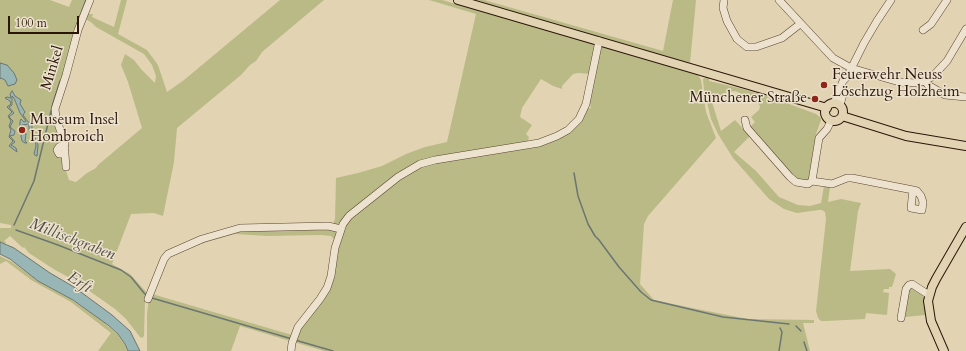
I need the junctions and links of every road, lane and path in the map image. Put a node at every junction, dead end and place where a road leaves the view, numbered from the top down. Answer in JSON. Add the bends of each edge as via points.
{"nodes":[{"id":1,"x":90,"y":0,"type":"edge"},
{"id":2,"x":458,"y":0,"type":"edge"},
{"id":3,"x":724,"y":0,"type":"edge"},
{"id":4,"x":779,"y":0,"type":"edge"},
{"id":5,"x":891,"y":0,"type":"edge"},
{"id":6,"x":947,"y":0,"type":"edge"},
{"id":7,"x":800,"y":24,"type":"junction"},
{"id":8,"x":966,"y":29,"type":"edge"},
{"id":9,"x":923,"y":30,"type":"dead end"},
{"id":10,"x":599,"y":41,"type":"junction"},
{"id":11,"x":851,"y":68,"type":"junction"},
{"id":12,"x":925,"y":81,"type":"junction"},
{"id":13,"x":966,"y":97,"type":"edge"},
{"id":14,"x":831,"y":107,"type":"junction"},
{"id":15,"x":842,"y":116,"type":"junction"},
{"id":16,"x":745,"y":120,"type":"dead end"},
{"id":17,"x":831,"y":120,"type":"junction"},
{"id":18,"x":966,"y":146,"type":"edge"},
{"id":19,"x":66,"y":167,"type":"dead end"},
{"id":20,"x":812,"y":182,"type":"junction"},
{"id":21,"x":914,"y":190,"type":"dead end"},
{"id":22,"x":966,"y":227,"type":"edge"},
{"id":23,"x":341,"y":229,"type":"junction"},
{"id":24,"x":929,"y":295,"type":"junction"},
{"id":25,"x":148,"y":299,"type":"dead end"},
{"id":26,"x":901,"y":318,"type":"dead end"},
{"id":27,"x":290,"y":351,"type":"edge"},
{"id":28,"x":944,"y":351,"type":"edge"}],
"edges":[{"from":1,"to":19,"type":"street","name":"Minkel","via":[[78,30],[56,104],[55,114],[65,144]]},
{"from":2,"to":10,"type":"main road"},
{"from":3,"to":7,"type":"street","via":[[723,8],[727,21],[737,39],[747,47],[756,47],[782,38]]},
{"from":4,"to":7,"type":"street"},
{"from":5,"to":11,"type":"street"},
{"from":6,"to":9,"type":"street","via":[[931,24]]},
{"from":7,"to":11,"type":"street","via":[[828,54]]},
{"from":8,"to":12,"type":"street","via":[[947,62]]},
{"from":10,"to":14,"type":"main road"},
{"from":10,"to":23,"type":"street","via":[[586,104],[579,119],[568,130],[539,143],[420,164],[398,177],[353,212]]},
{"from":11,"to":12,"type":"street","via":[[899,82]]},
{"from":11,"to":14,"type":"street"},
{"from":12,"to":13,"type":"street","via":[[945,95]]},
{"from":14,"to":15,"type":"main road","via":[[843,110]]},
{"from":14,"to":17,"type":"main road","via":[[827,117]]},
{"from":15,"to":17,"type":"main road","via":[[838,121]]},
{"from":15,"to":18,"type":"main road","via":[[906,136]]},
{"from":16,"to":20,"type":"street","via":[[747,128],[793,180],[808,184]]},
{"from":17,"to":20,"type":"street","via":[[819,138]]},
{"from":20,"to":21,"type":"street","via":[[832,184],[846,178],[855,178]]},
{"from":22,"to":24,"type":"main road"},
{"from":23,"to":25,"type":"street","via":[[328,226],[240,228],[202,239],[168,254]]},
{"from":23,"to":27,"type":"street","via":[[333,254],[327,288],[301,322]]},
{"from":24,"to":26,"type":"street","via":[[912,284],[908,285]]},
{"from":24,"to":28,"type":"main road","via":[[930,317]]}]}
